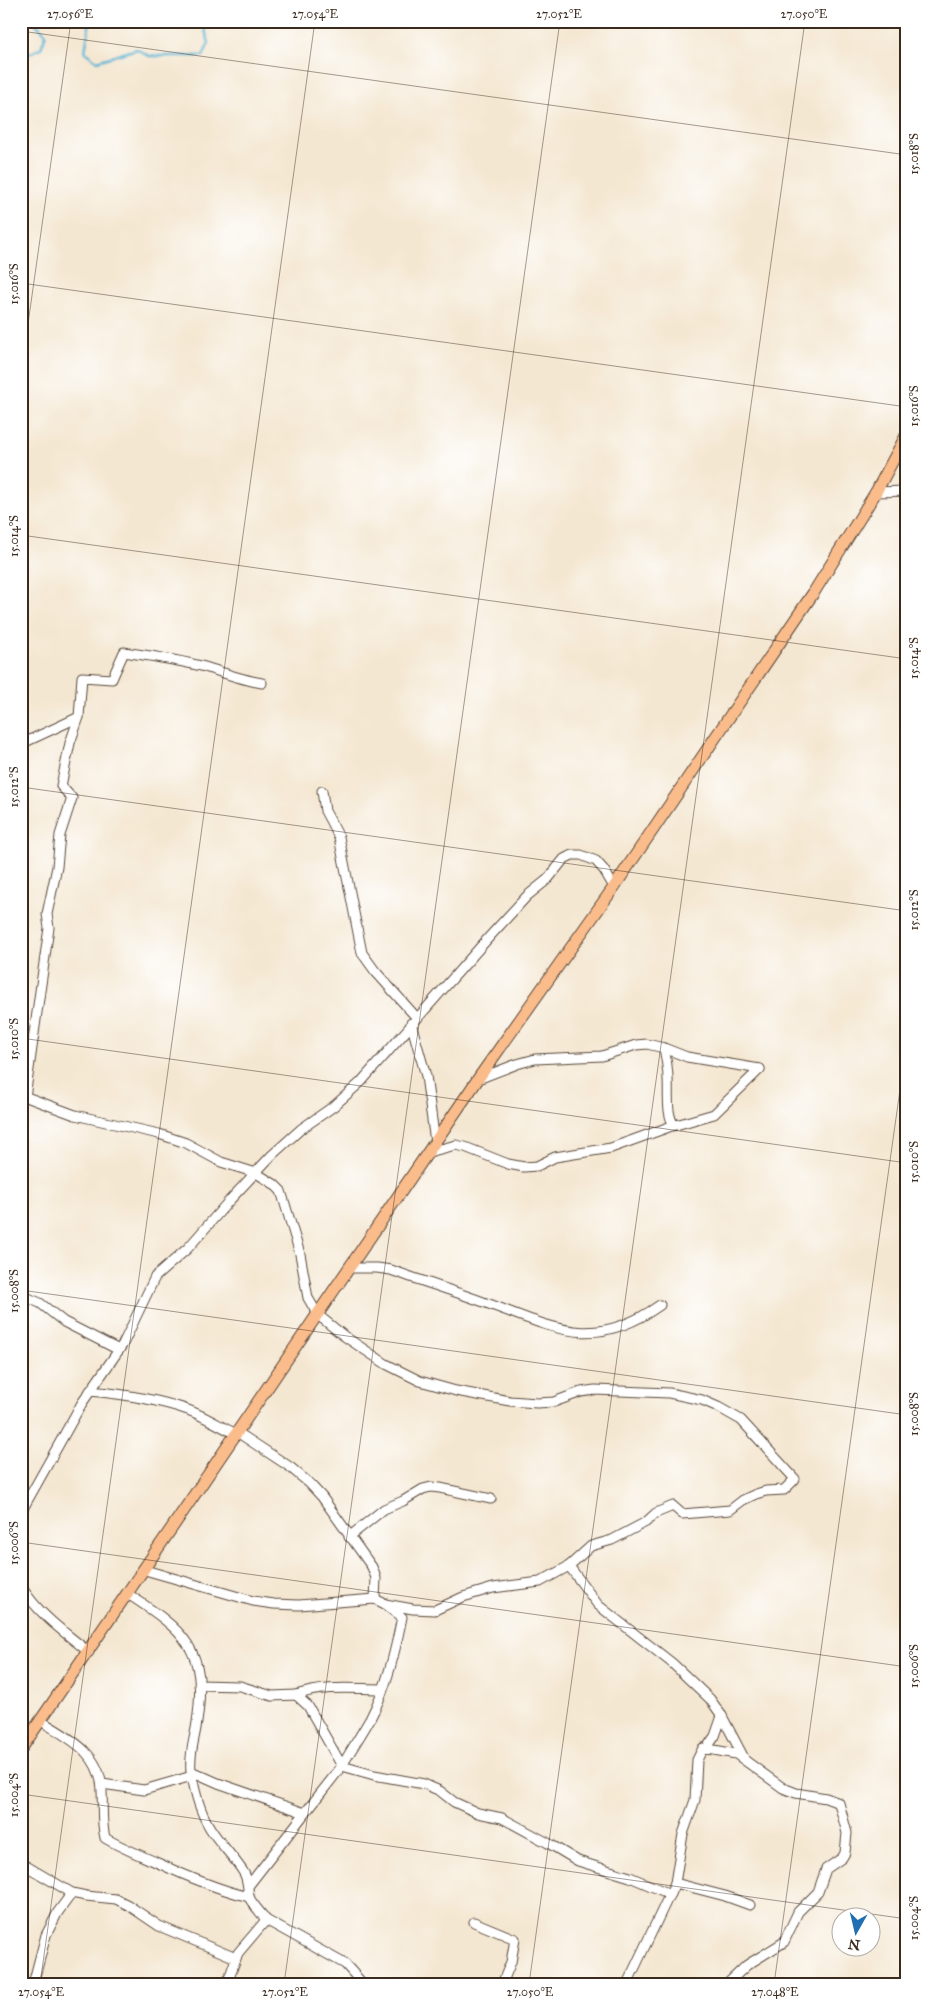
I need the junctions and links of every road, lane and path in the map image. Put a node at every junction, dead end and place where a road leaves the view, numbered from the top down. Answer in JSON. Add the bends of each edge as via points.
{"nodes":[{"id":1,"x":907,"y":434,"type":"edge"},
{"id":2,"x":907,"y":491,"type":"edge"},
{"id":3,"x":876,"y":492,"type":"junction"},
{"id":4,"x":262,"y":683,"type":"dead end"},
{"id":5,"x":78,"y":717,"type":"junction"},
{"id":6,"x":21,"y":744,"type":"edge"},
{"id":7,"x":322,"y":791,"type":"dead end"},
{"id":8,"x":614,"y":887,"type":"junction"},
{"id":9,"x":414,"y":1020,"type":"junction"},
{"id":10,"x":664,"y":1048,"type":"junction"},
{"id":11,"x":478,"y":1079,"type":"junction"},
{"id":12,"x":23,"y":1096,"type":"edge"},
{"id":13,"x":674,"y":1126,"type":"junction"},
{"id":14,"x":432,"y":1147,"type":"junction"},
{"id":15,"x":256,"y":1173,"type":"junction"},
{"id":16,"x":350,"y":1268,"type":"junction"},
{"id":17,"x":21,"y":1295,"type":"edge"},
{"id":18,"x":660,"y":1305,"type":"dead end"},
{"id":19,"x":318,"y":1316,"type":"junction"},
{"id":20,"x":119,"y":1350,"type":"junction"},
{"id":21,"x":90,"y":1391,"type":"junction"},
{"id":22,"x":236,"y":1433,"type":"junction"},
{"id":23,"x":491,"y":1500,"type":"dead end"},
{"id":24,"x":21,"y":1512,"type":"edge"},
{"id":25,"x":349,"y":1537,"type":"junction"},
{"id":26,"x":569,"y":1566,"type":"junction"},
{"id":27,"x":145,"y":1570,"type":"junction"},
{"id":28,"x":21,"y":1586,"type":"edge"},
{"id":29,"x":128,"y":1594,"type":"junction"},
{"id":30,"x":375,"y":1599,"type":"junction"},
{"id":31,"x":385,"y":1604,"type":"junction"},
{"id":32,"x":89,"y":1652,"type":"junction"},
{"id":33,"x":199,"y":1686,"type":"junction"},
{"id":34,"x":383,"y":1689,"type":"junction"},
{"id":35,"x":296,"y":1695,"type":"junction"},
{"id":36,"x":722,"y":1716,"type":"junction"},
{"id":37,"x":41,"y":1721,"type":"junction"},
{"id":38,"x":21,"y":1749,"type":"edge"},
{"id":39,"x":706,"y":1749,"type":"junction"},
{"id":40,"x":744,"y":1758,"type":"junction"},
{"id":41,"x":342,"y":1766,"type":"junction"},
{"id":42,"x":192,"y":1773,"type":"junction"},
{"id":43,"x":102,"y":1784,"type":"junction"},
{"id":44,"x":305,"y":1813,"type":"junction"},
{"id":45,"x":21,"y":1863,"type":"edge"},
{"id":46,"x":675,"y":1883,"type":"junction"},
{"id":47,"x":249,"y":1885,"type":"junction"},
{"id":48,"x":72,"y":1893,"type":"junction"},
{"id":49,"x":670,"y":1894,"type":"junction"},
{"id":50,"x":250,"y":1897,"type":"junction"},
{"id":51,"x":750,"y":1905,"type":"dead end"},
{"id":52,"x":266,"y":1920,"type":"junction"},
{"id":53,"x":474,"y":1922,"type":"dead end"},
{"id":54,"x":236,"y":1958,"type":"junction"},
{"id":55,"x":33,"y":1984,"type":"edge"},
{"id":56,"x":227,"y":1984,"type":"edge"},
{"id":57,"x":363,"y":1984,"type":"edge"},
{"id":58,"x":502,"y":1984,"type":"edge"},
{"id":59,"x":627,"y":1984,"type":"edge"},
{"id":60,"x":727,"y":1984,"type":"edge"}],
"edges":[{"from":1,"to":3,"type":"main road"},
{"from":2,"to":3,"type":"street"},
{"from":3,"to":8,"type":"main road","via":[[814,592]]},
{"from":4,"to":5,"type":"street","via":[[183,662],[124,652],[112,679],[82,677]]},
{"from":5,"to":6,"type":"street"},
{"from":5,"to":12,"type":"street","via":[[61,786],[72,798],[60,834],[50,894],[49,928]]},
{"from":7,"to":9,"type":"street","via":[[325,811],[339,837],[362,952]]},
{"from":8,"to":9,"type":"street","via":[[596,861],[581,855],[564,859]]},
{"from":8,"to":11,"type":"main road"},
{"from":9,"to":14,"type":"street","via":[[426,1076]]},
{"from":9,"to":15,"type":"street","via":[[361,1082],[334,1106],[301,1128]]},
{"from":10,"to":11,"type":"street","via":[[647,1044],[602,1056],[535,1059]]},
{"from":10,"to":13,"type":"street"},
{"from":10,"to":13,"type":"street","via":[[687,1057],[760,1069],[714,1114]]},
{"from":11,"to":14,"type":"main road"},
{"from":12,"to":15,"type":"street","via":[[75,1115],[159,1134],[186,1143],[220,1162]]},
{"from":13,"to":14,"type":"street","via":[[611,1148],[555,1157],[537,1166],[508,1164],[456,1145]]},
{"from":14,"to":16,"type":"main road"},
{"from":15,"to":19,"type":"street","via":[[281,1191],[300,1254],[308,1298]]},
{"from":15,"to":20,"type":"street","via":[[188,1248],[155,1277]]},
{"from":16,"to":18,"type":"street","via":[[391,1270],[544,1326],[569,1330],[608,1330],[628,1324]]},
{"from":16,"to":19,"type":"main road"},
{"from":17,"to":20,"type":"street","via":[[40,1303],[64,1322]]},
{"from":19,"to":22,"type":"main road"},
{"from":19,"to":26,"type":"street","via":[[386,1364],[420,1381],[456,1391],[537,1403],[554,1402],[595,1390],[669,1393],[702,1400],[741,1420],[795,1479],[784,1490],[756,1494],[723,1512],[682,1514],[673,1506],[612,1540],[591,1546]]},
{"from":20,"to":21,"type":"street"},
{"from":21,"to":22,"type":"street","via":[[188,1410]]},
{"from":21,"to":24,"type":"street"},
{"from":22,"to":25,"type":"street","via":[[290,1467],[309,1484],[322,1497]]},
{"from":22,"to":27,"type":"main road"},
{"from":23,"to":25,"type":"street","via":[[440,1488],[423,1489],[384,1509]]},
{"from":25,"to":30,"type":"street","via":[[375,1572]]},
{"from":26,"to":31,"type":"street","via":[[540,1582],[493,1588],[435,1610]]},
{"from":26,"to":36,"type":"street","via":[[598,1606],[691,1680]]},
{"from":27,"to":29,"type":"main road"},
{"from":27,"to":30,"type":"street","via":[[274,1604]]},
{"from":28,"to":32,"type":"street","via":[[43,1614]]},
{"from":29,"to":32,"type":"main road"},
{"from":29,"to":33,"type":"street","via":[[173,1625],[186,1639],[195,1655]]},
{"from":30,"to":31,"type":"street"},
{"from":31,"to":34,"type":"street","via":[[402,1617]]},
{"from":32,"to":37,"type":"main road"},
{"from":33,"to":35,"type":"street","via":[[240,1686],[272,1696]]},
{"from":33,"to":42,"type":"street","via":[[198,1718],[190,1758]]},
{"from":34,"to":35,"type":"street","via":[[333,1688]]},
{"from":34,"to":41,"type":"street"},
{"from":35,"to":41,"type":"street","via":[[308,1706]]},
{"from":36,"to":39,"type":"street"},
{"from":36,"to":40,"type":"street"},
{"from":37,"to":38,"type":"main road"},
{"from":37,"to":43,"type":"street","via":[[74,1740],[90,1755]]},
{"from":39,"to":40,"type":"street"},
{"from":39,"to":46,"type":"street","via":[[703,1748],[696,1760],[694,1800],[683,1834]]},
{"from":40,"to":60,"type":"street","via":[[796,1793],[839,1802],[847,1832],[846,1848],[842,1858],[826,1869],[818,1892],[798,1912],[784,1942],[747,1965]]},
{"from":41,"to":44,"type":"street"},
{"from":41,"to":49,"type":"street","via":[[424,1784],[478,1813],[502,1818],[578,1861]]},
{"from":42,"to":43,"type":"street","via":[[144,1790]]},
{"from":42,"to":44,"type":"street"},
{"from":42,"to":47,"type":"street","via":[[210,1828],[233,1856]]},
{"from":43,"to":50,"type":"street","via":[[101,1825],[105,1838],[190,1878]]},
{"from":44,"to":47,"type":"street"},
{"from":45,"to":48,"type":"street"},
{"from":46,"to":49,"type":"street"},
{"from":46,"to":51,"type":"street"},
{"from":47,"to":50,"type":"street"},
{"from":48,"to":54,"type":"street","via":[[116,1899],[159,1926]]},
{"from":48,"to":55,"type":"street","via":[[46,1935]]},
{"from":49,"to":59,"type":"street"},
{"from":50,"to":52,"type":"street"},
{"from":52,"to":54,"type":"street"},
{"from":52,"to":57,"type":"street","via":[[345,1964]]},
{"from":53,"to":58,"type":"street","via":[[515,1940]]},
{"from":54,"to":56,"type":"street"}]}
